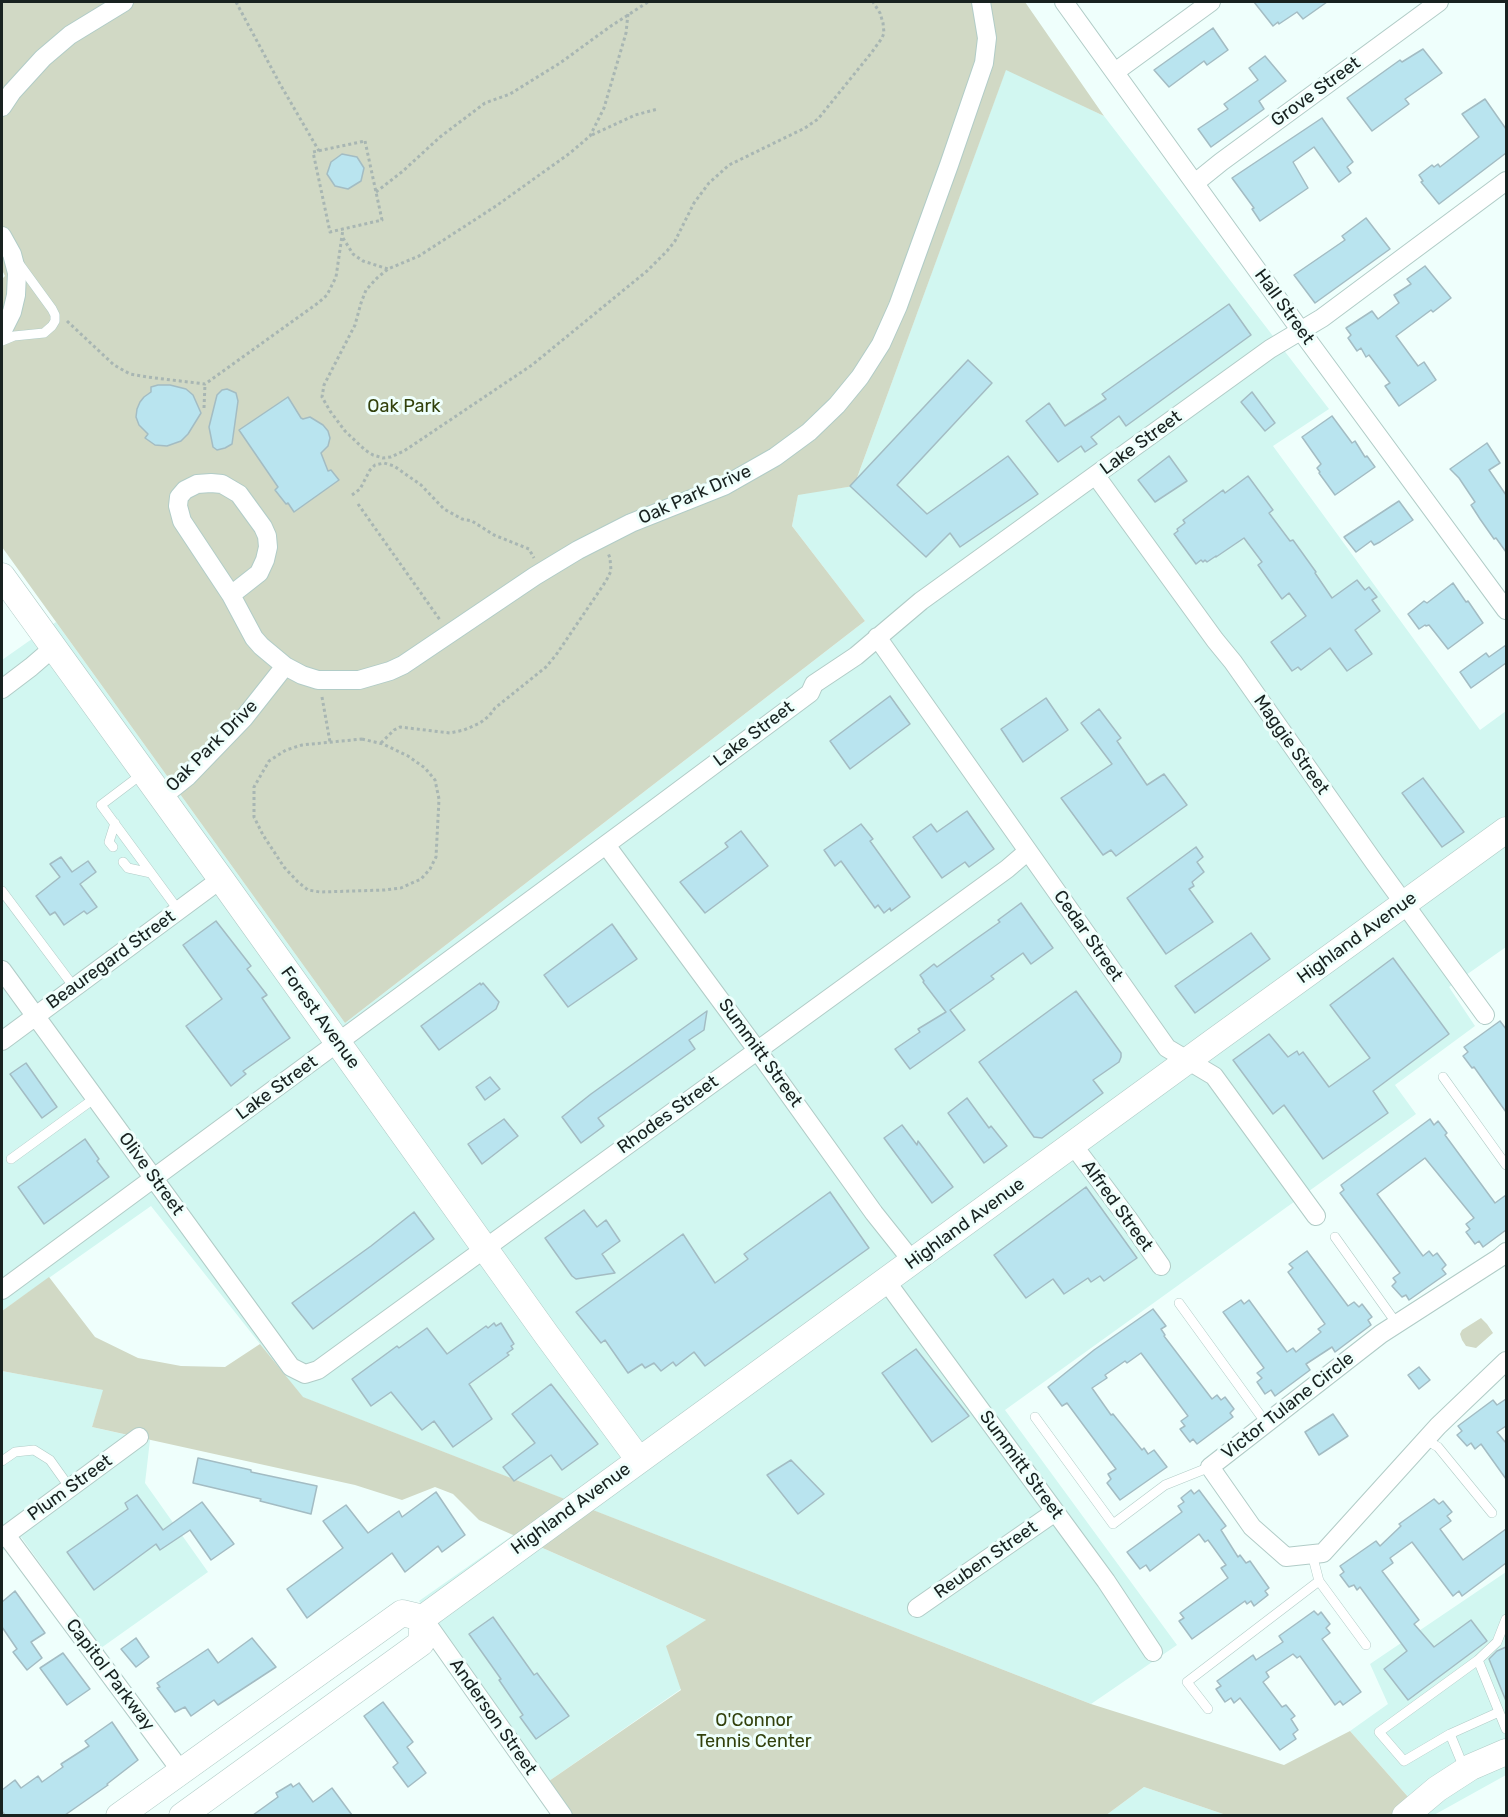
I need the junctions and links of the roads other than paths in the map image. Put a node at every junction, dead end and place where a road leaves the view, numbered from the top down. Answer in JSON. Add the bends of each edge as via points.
{"nodes":[{"id":1,"x":124,"y":2,"type":"edge"},
{"id":2,"x":981,"y":2,"type":"edge"},
{"id":3,"x":1064,"y":2,"type":"edge"},
{"id":4,"x":1211,"y":2,"type":"edge"},
{"id":5,"x":1439,"y":2,"type":"edge"},
{"id":6,"x":1115,"y":72,"type":"junction"},
{"id":7,"x":2,"y":107,"type":"edge"},
{"id":8,"x":1506,"y":181,"type":"edge"},
{"id":9,"x":1195,"y":183,"type":"junction"},
{"id":10,"x":2,"y":236,"type":"edge"},
{"id":11,"x":12,"y":254,"type":"junction"},
{"id":12,"x":1301,"y":331,"type":"junction"},
{"id":13,"x":2,"y":332,"type":"edge"},
{"id":14,"x":2,"y":340,"type":"edge"},
{"id":15,"x":1096,"y":476,"type":"junction"},
{"id":16,"x":2,"y":576,"type":"edge"},
{"id":17,"x":231,"y":595,"type":"junction"},
{"id":18,"x":1506,"y":610,"type":"edge"},
{"id":19,"x":877,"y":637,"type":"junction"},
{"id":20,"x":53,"y":648,"type":"junction"},
{"id":21,"x":285,"y":666,"type":"junction"},
{"id":22,"x":2,"y":689,"type":"edge"},
{"id":23,"x":144,"y":772,"type":"junction"},
{"id":24,"x":162,"y":797,"type":"junction"},
{"id":25,"x":114,"y":823,"type":"junction"},
{"id":26,"x":1506,"y":830,"type":"edge"},
{"id":27,"x":606,"y":845,"type":"junction"},
{"id":28,"x":113,"y":848,"type":"dead end"},
{"id":29,"x":1028,"y":851,"type":"junction"},
{"id":30,"x":123,"y":862,"type":"dead end"},
{"id":31,"x":151,"y":873,"type":"junction"},
{"id":32,"x":221,"y":879,"type":"junction"},
{"id":33,"x":2,"y":891,"type":"edge"},
{"id":34,"x":1405,"y":904,"type":"junction"},
{"id":35,"x":178,"y":911,"type":"junction"},
{"id":36,"x":2,"y":970,"type":"edge"},
{"id":37,"x":74,"y":987,"type":"junction"},
{"id":38,"x":1485,"y":1015,"type":"dead end"},
{"id":39,"x":35,"y":1016,"type":"junction"},
{"id":40,"x":2,"y":1041,"type":"edge"},
{"id":41,"x":338,"y":1043,"type":"junction"},
{"id":42,"x":757,"y":1050,"type":"junction"},
{"id":43,"x":1189,"y":1061,"type":"junction"},
{"id":44,"x":1443,"y":1077,"type":"dead end"},
{"id":45,"x":96,"y":1098,"type":"junction"},
{"id":46,"x":1073,"y":1145,"type":"junction"},
{"id":47,"x":11,"y":1159,"type":"dead end"},
{"id":48,"x":1506,"y":1165,"type":"edge"},
{"id":49,"x":154,"y":1178,"type":"junction"},
{"id":50,"x":1316,"y":1216,"type":"dead end"},
{"id":51,"x":1335,"y":1237,"type":"dead end"},
{"id":52,"x":486,"y":1248,"type":"junction"},
{"id":53,"x":1506,"y":1252,"type":"edge"},
{"id":54,"x":913,"y":1262,"type":"junction"},
{"id":55,"x":1161,"y":1266,"type":"dead end"},
{"id":56,"x":886,"y":1281,"type":"junction"},
{"id":57,"x":2,"y":1290,"type":"edge"},
{"id":58,"x":1179,"y":1303,"type":"dead end"},
{"id":59,"x":1397,"y":1324,"type":"junction"},
{"id":60,"x":1506,"y":1361,"type":"edge"},
{"id":61,"x":305,"y":1374,"type":"joint"},
{"id":62,"x":1035,"y":1417,"type":"dead end"},
{"id":63,"x":1266,"y":1424,"type":"junction"},
{"id":64,"x":139,"y":1437,"type":"dead end"},
{"id":65,"x":1426,"y":1440,"type":"junction"},
{"id":66,"x":639,"y":1460,"type":"junction"},
{"id":67,"x":2,"y":1461,"type":"edge"},
{"id":68,"x":1210,"y":1467,"type":"junction"},
{"id":69,"x":70,"y":1488,"type":"junction"},
{"id":70,"x":1055,"y":1512,"type":"junction"},
{"id":71,"x":1492,"y":1513,"type":"dead end"},
{"id":72,"x":4,"y":1537,"type":"edge"},
{"id":73,"x":1312,"y":1554,"type":"junction"},
{"id":74,"x":1319,"y":1581,"type":"junction"},
{"id":75,"x":917,"y":1608,"type":"dead end"},
{"id":76,"x":423,"y":1618,"type":"junction"},
{"id":77,"x":1506,"y":1619,"type":"edge"},
{"id":78,"x":1366,"y":1645,"type":"dead end"},
{"id":79,"x":1153,"y":1652,"type":"dead end"},
{"id":80,"x":1478,"y":1660,"type":"junction"},
{"id":81,"x":1208,"y":1709,"type":"dead end"},
{"id":82,"x":1499,"y":1712,"type":"junction"},
{"id":83,"x":1506,"y":1729,"type":"edge"},
{"id":84,"x":1450,"y":1734,"type":"junction"},
{"id":85,"x":1506,"y":1752,"type":"edge"},
{"id":86,"x":1506,"y":1765,"type":"edge"},
{"id":87,"x":181,"y":1771,"type":"junction"},
{"id":88,"x":1465,"y":1771,"type":"junction"},
{"id":89,"x":1414,"y":1808,"type":"edge"},
{"id":90,"x":199,"y":1811,"type":"edge"},
{"id":91,"x":119,"y":1815,"type":"edge"},
{"id":92,"x":563,"y":1815,"type":"edge"}],
"edges":[{"from":1,"to":7,"type":"street","via":[[70,35],[43,58]]},
{"from":2,"to":21,"type":"street","name":"Oak Park Drive","via":[[987,38],[984,63],[898,306],[860,377],[809,432],[724,486],[632,523],[578,550],[404,665],[359,680],[318,680]]},
{"from":3,"to":6,"type":"street","name":"Hall Street"},
{"from":4,"to":6,"type":"street"},
{"from":5,"to":9,"type":"street","name":"Grove Street"},
{"from":6,"to":9,"type":"street","name":"Hall Street"},
{"from":8,"to":12,"type":"street","name":"Lake Street"},
{"from":9,"to":12,"type":"street","name":"Hall Street"},
{"from":10,"to":11,"type":"street"},
{"from":11,"to":13,"type":"street","via":[[17,273],[16,295]]},
{"from":11,"to":14,"type":"lane","via":[[52,309],[55,321],[44,333]]},
{"from":12,"to":15,"type":"street","name":"Lake Street","via":[[1270,349]]},
{"from":12,"to":18,"type":"street","name":"Hall Street"},
{"from":15,"to":19,"type":"street","name":"Lake Street"},
{"from":15,"to":34,"type":"street","name":"Maggie Street"},
{"from":16,"to":20,"type":"main road","name":"Forest Avenue"},
{"from":17,"to":17,"type":"street","name":"Oak Park Drive","via":[[259,573],[268,547],[267,536],[239,494],[222,484],[197,484],[179,496],[182,521]]},
{"from":17,"to":21,"type":"street","name":"Oak Park Drive","via":[[254,638]]},
{"from":19,"to":27,"type":"street","name":"Lake Street","via":[[814,684],[810,693]]},
{"from":19,"to":29,"type":"street","name":"Cedar Street"},
{"from":20,"to":22,"type":"street"},
{"from":20,"to":23,"type":"main road","name":"Forest Avenue"},
{"from":21,"to":24,"type":"street","name":"Oak Park Drive","via":[[244,718]]},
{"from":23,"to":24,"type":"main road","name":"Forest Avenue"},
{"from":23,"to":25,"type":"lane","via":[[101,805]]},
{"from":24,"to":32,"type":"main road","name":"Forest Avenue"},
{"from":25,"to":28,"type":"lane","via":[[109,842]]},
{"from":25,"to":31,"type":"lane"},
{"from":26,"to":34,"type":"main road","name":"Highland Avenue"},
{"from":27,"to":41,"type":"street","name":"Lake Street"},
{"from":27,"to":42,"type":"street","name":"Summitt Street"},
{"from":29,"to":42,"type":"street","name":"Rhodes Street"},
{"from":29,"to":43,"type":"street","name":"Cedar Street","via":[[1167,1048]]},
{"from":30,"to":31,"type":"lane","via":[[128,868]]},
{"from":31,"to":35,"type":"lane"},
{"from":32,"to":35,"type":"street","name":"Beauregard Street"},
{"from":32,"to":41,"type":"main road","name":"Forest Avenue"},
{"from":33,"to":37,"type":"lane"},
{"from":34,"to":38,"type":"street","name":"Maggie Street"},
{"from":34,"to":43,"type":"main road","name":"Highland Avenue"},
{"from":35,"to":37,"type":"street","name":"Beauregard Street"},
{"from":36,"to":39,"type":"street","name":"Olive Street"},
{"from":37,"to":39,"type":"street","name":"Beauregard Street"},
{"from":39,"to":40,"type":"street","name":"Beauregard Street"},
{"from":39,"to":45,"type":"street","name":"Olive Street"},
{"from":41,"to":49,"type":"street","name":"Lake Street"},
{"from":41,"to":52,"type":"main road","name":"Forest Avenue"},
{"from":42,"to":52,"type":"street","name":"Rhodes Street"},
{"from":42,"to":54,"type":"street","name":"Summitt Street"},
{"from":43,"to":46,"type":"main road","name":"Highland Avenue"},
{"from":43,"to":50,"type":"street","name":"Cedar Street","via":[[1214,1076]]},
{"from":44,"to":48,"type":"lane"},
{"from":45,"to":47,"type":"lane"},
{"from":45,"to":49,"type":"street","name":"Olive Street"},
{"from":46,"to":54,"type":"main road","name":"Highland Avenue"},
{"from":46,"to":55,"type":"street","name":"Alfred Street"},
{"from":49,"to":57,"type":"street","name":"Lake Street"},
{"from":49,"to":61,"type":"street","name":"Olive Street","via":[[291,1367]]},
{"from":51,"to":59,"type":"lane"},
{"from":52,"to":61,"type":"street","name":"Rhodes Street","via":[[318,1370]]},
{"from":52,"to":66,"type":"main road","name":"Forest Avenue"},
{"from":53,"to":59,"type":"street","name":"Victor Tulane Circle"},
{"from":54,"to":56,"type":"main road","name":"Highland Avenue"},
{"from":56,"to":66,"type":"main road","name":"Highland Avenue"},
{"from":56,"to":70,"type":"street","name":"Summitt Street"},
{"from":58,"to":63,"type":"lane"},
{"from":59,"to":63,"type":"street","name":"Victor Tulane Circle"},
{"from":60,"to":65,"type":"street"},
{"from":62,"to":68,"type":"lane","via":[[1113,1524],[1165,1485]]},
{"from":63,"to":68,"type":"street","name":"Victor Tulane Circle"},
{"from":64,"to":69,"type":"street","name":"Plum Street"},
{"from":65,"to":71,"type":"lane","via":[[1438,1447]]},
{"from":65,"to":73,"type":"street","via":[[1323,1553]]},
{"from":66,"to":76,"type":"main road","name":"Highland Avenue"},
{"from":67,"to":69,"type":"lane","via":[[15,1452],[34,1450],[50,1460]]},
{"from":68,"to":73,"type":"street","name":"Victor Tulane Circle","via":[[1252,1527],[1286,1557]]},
{"from":69,"to":72,"type":"street","name":"Plum Street"},
{"from":70,"to":75,"type":"street","name":"Reuben Street"},
{"from":70,"to":79,"type":"street","name":"Summitt Street"},
{"from":72,"to":87,"type":"street","name":"Capitol Parkway"},
{"from":73,"to":74,"type":"lane"},
{"from":74,"to":78,"type":"lane"},
{"from":74,"to":81,"type":"lane","via":[[1187,1682]]},
{"from":76,"to":87,"type":"main road","via":[[402,1613]]},
{"from":76,"to":90,"type":"main road","via":[[421,1644]]},
{"from":76,"to":92,"type":"street","name":"Anderson Street"},
{"from":77,"to":80,"type":"lane","via":[[1497,1642]]},
{"from":80,"to":82,"type":"lane"},
{"from":80,"to":84,"type":"lane","via":[[1379,1732],[1404,1761]]},
{"from":82,"to":83,"type":"lane"},
{"from":82,"to":84,"type":"lane"},
{"from":84,"to":88,"type":"lane"},
{"from":85,"to":88,"type":"main road"},
{"from":86,"to":89,"type":"main road","via":[[1437,1801]]},
{"from":87,"to":90,"type":"main road","name":"Capitol Parkway"},
{"from":87,"to":91,"type":"main road"},
{"from":88,"to":89,"type":"main road"}]}
